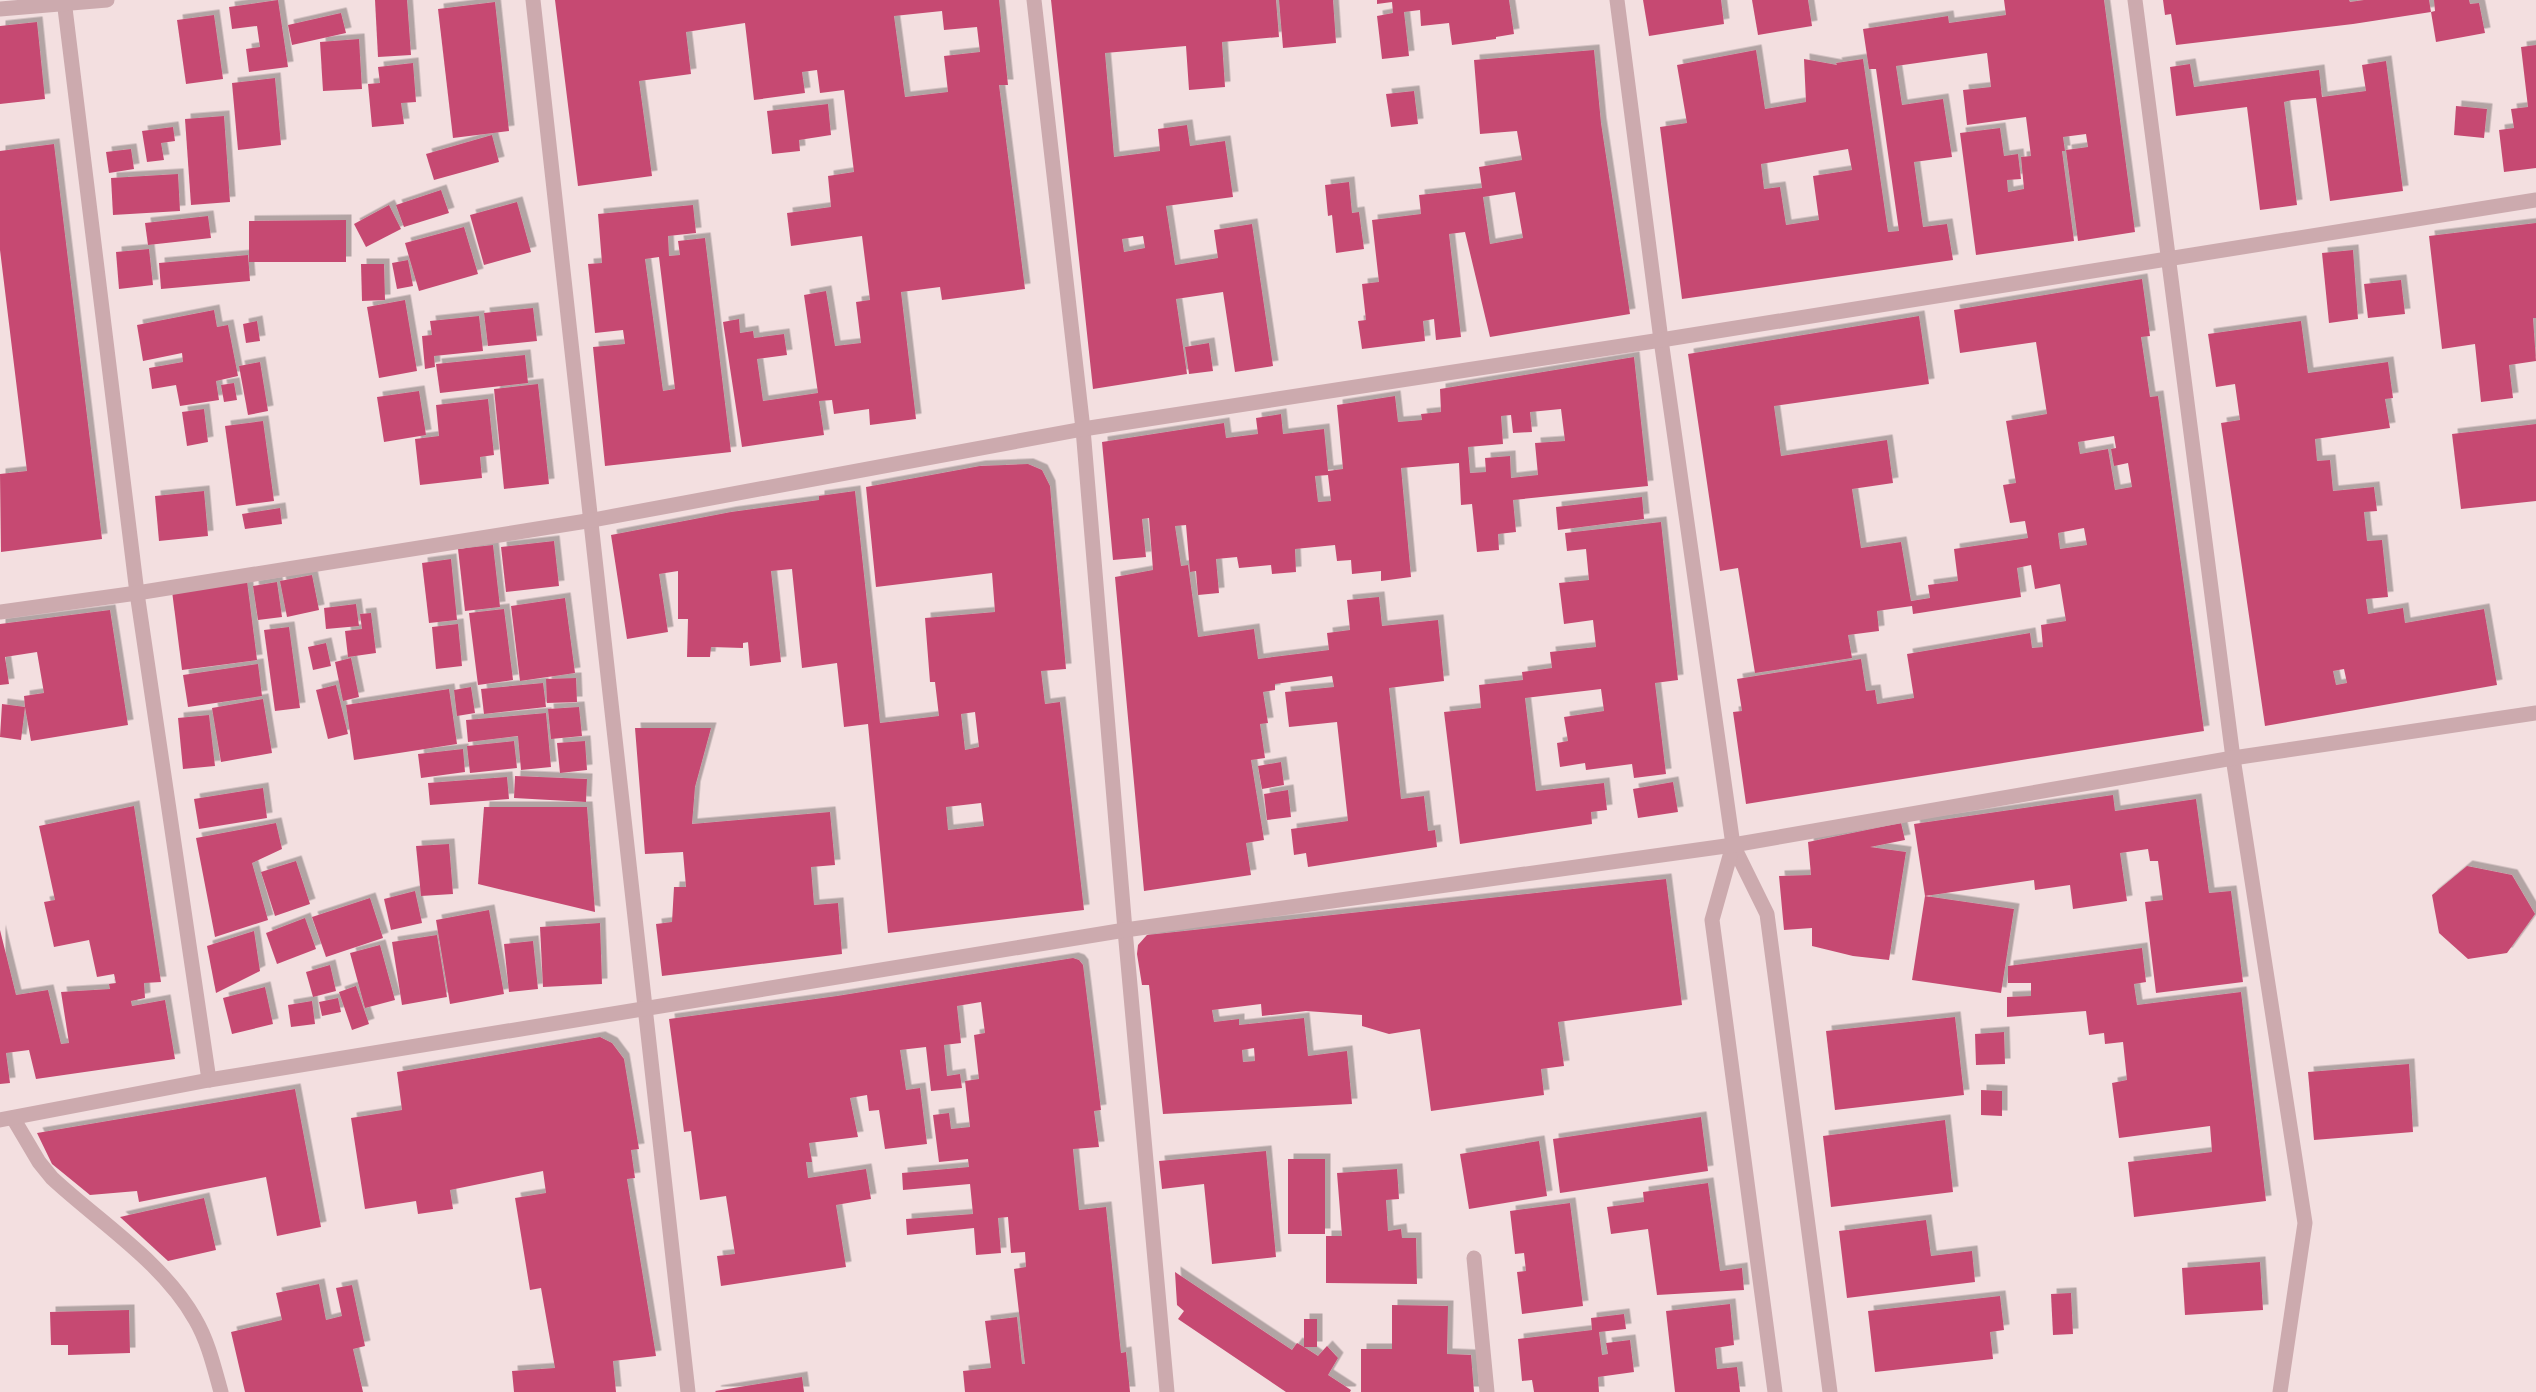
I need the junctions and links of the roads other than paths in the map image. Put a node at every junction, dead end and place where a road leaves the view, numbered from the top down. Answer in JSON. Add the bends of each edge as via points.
{"nodes":[{"id":1,"x":107,"y":0,"type":"edge"},
{"id":2,"x":533,"y":0,"type":"edge"},
{"id":3,"x":1034,"y":0,"type":"edge"},
{"id":4,"x":1617,"y":0,"type":"edge"},
{"id":5,"x":2135,"y":0,"type":"edge"},
{"id":6,"x":64,"y":2,"type":"edge"},
{"id":7,"x":0,"y":9,"type":"edge"},
{"id":8,"x":2536,"y":200,"type":"edge"},
{"id":9,"x":2169,"y":258,"type":"junction"},
{"id":10,"x":1661,"y":340,"type":"junction"},
{"id":11,"x":1083,"y":429,"type":"junction"},
{"id":12,"x":593,"y":520,"type":"junction"},
{"id":13,"x":137,"y":593,"type":"junction"},
{"id":14,"x":0,"y":612,"type":"edge"},
{"id":15,"x":2536,"y":713,"type":"edge"},
{"id":16,"x":2233,"y":758,"type":"junction"},
{"id":17,"x":1733,"y":845,"type":"junction"},
{"id":18,"x":1125,"y":930,"type":"junction"},
{"id":19,"x":643,"y":1011,"type":"junction"},
{"id":20,"x":209,"y":1080,"type":"junction"},
{"id":21,"x":7,"y":1119,"type":"edge"},
{"id":22,"x":1474,"y":1258,"type":"dead end"},
{"id":23,"x":221,"y":1392,"type":"edge"},
{"id":24,"x":688,"y":1392,"type":"edge"},
{"id":25,"x":1167,"y":1392,"type":"edge"},
{"id":26,"x":1487,"y":1392,"type":"edge"},
{"id":27,"x":1775,"y":1392,"type":"edge"},
{"id":28,"x":1830,"y":1392,"type":"edge"},
{"id":29,"x":2280,"y":1392,"type":"edge"}],
"edges":[{"from":1,"to":6,"type":"street"},
{"from":2,"to":12,"type":"street"},
{"from":3,"to":11,"type":"street"},
{"from":4,"to":10,"type":"street"},
{"from":5,"to":9,"type":"street"},
{"from":6,"to":7,"type":"street"},
{"from":6,"to":13,"type":"street"},
{"from":8,"to":9,"type":"street"},
{"from":9,"to":10,"type":"street"},
{"from":9,"to":16,"type":"street"},
{"from":10,"to":11,"type":"street"},
{"from":10,"to":17,"type":"street"},
{"from":11,"to":12,"type":"street"},
{"from":11,"to":18,"type":"street"},
{"from":12,"to":13,"type":"street"},
{"from":12,"to":19,"type":"street"},
{"from":13,"to":14,"type":"street"},
{"from":13,"to":20,"type":"street"},
{"from":15,"to":16,"type":"street"},
{"from":16,"to":17,"type":"street"},
{"from":16,"to":29,"type":"street","via":[[2305,1223]]},
{"from":17,"to":18,"type":"street"},
{"from":17,"to":27,"type":"street","via":[[1712,920]]},
{"from":17,"to":28,"type":"street","via":[[1767,914]]},
{"from":18,"to":19,"type":"street"},
{"from":18,"to":25,"type":"street"},
{"from":19,"to":20,"type":"street"},
{"from":19,"to":24,"type":"street"},
{"from":20,"to":21,"type":"street"},
{"from":21,"to":23,"type":"street","via":[[52,1178],[179,1294],[206,1342]]},
{"from":22,"to":26,"type":"street"}]}
